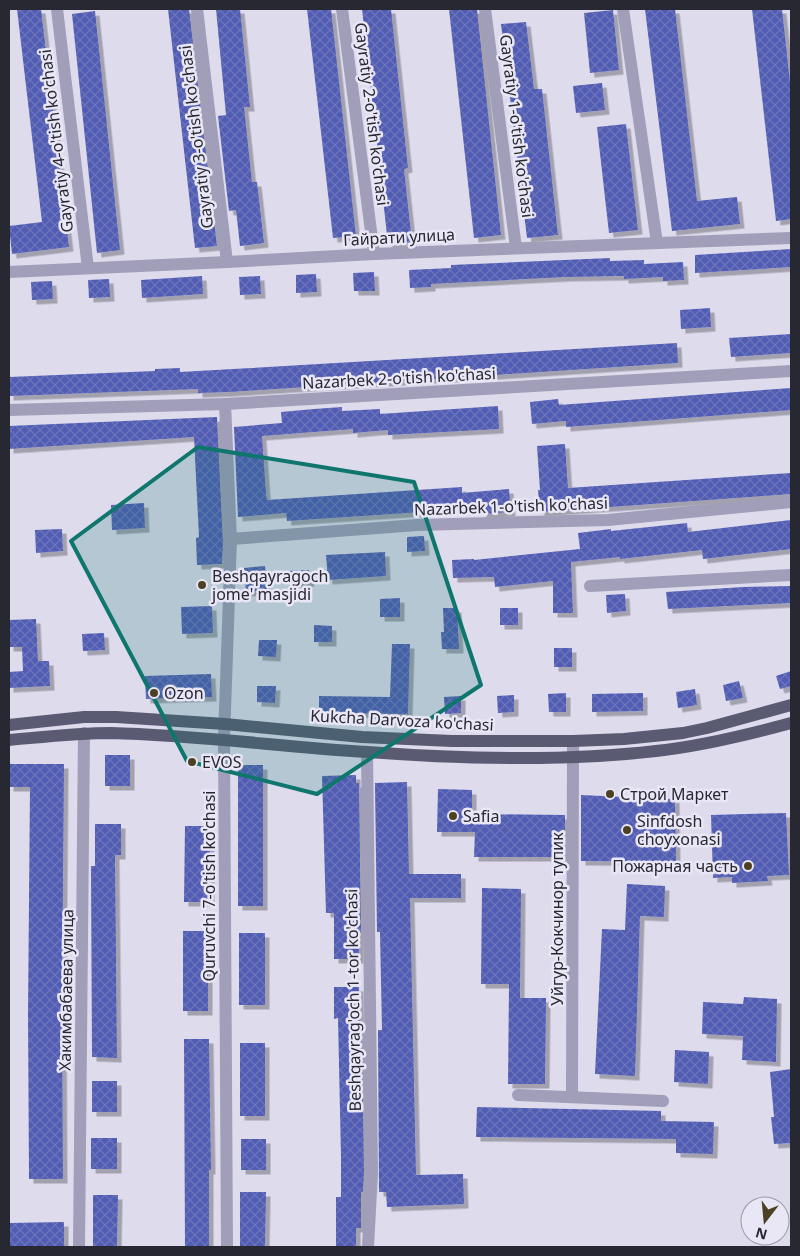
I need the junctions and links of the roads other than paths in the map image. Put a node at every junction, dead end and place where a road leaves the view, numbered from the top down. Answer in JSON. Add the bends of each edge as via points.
{"nodes":[{"id":1,"x":56,"y":9,"type":"edge"},
{"id":2,"x":197,"y":9,"type":"edge"},
{"id":3,"x":342,"y":9,"type":"edge"},
{"id":4,"x":485,"y":9,"type":"edge"},
{"id":5,"x":623,"y":9,"type":"edge"},
{"id":6,"x":791,"y":238,"type":"edge"},
{"id":7,"x":656,"y":243,"type":"junction"},
{"id":8,"x":516,"y":248,"type":"junction"},
{"id":9,"x":374,"y":254,"type":"junction"},
{"id":10,"x":227,"y":262,"type":"junction"},
{"id":11,"x":88,"y":268,"type":"junction"},
{"id":12,"x":9,"y":272,"type":"edge"},
{"id":13,"x":791,"y":371,"type":"edge"},
{"id":14,"x":225,"y":404,"type":"junction"},
{"id":15,"x":9,"y":410,"type":"edge"},
{"id":16,"x":791,"y":502,"type":"edge"},
{"id":17,"x":231,"y":538,"type":"junction"},
{"id":18,"x":791,"y":575,"type":"edge"},
{"id":19,"x":590,"y":586,"type":"dead end"},
{"id":20,"x":791,"y":705,"type":"edge"},
{"id":21,"x":791,"y":723,"type":"edge"},
{"id":22,"x":225,"y":724,"type":"junction"},
{"id":23,"x":9,"y":726,"type":"edge"},
{"id":24,"x":84,"y":734,"type":"junction"},
{"id":25,"x":224,"y":739,"type":"junction"},
{"id":26,"x":9,"y":740,"type":"edge"},
{"id":27,"x":573,"y":741,"type":"junction"},
{"id":28,"x":367,"y":752,"type":"junction"},
{"id":29,"x":574,"y":758,"type":"junction"},
{"id":30,"x":518,"y":1095,"type":"dead end"},
{"id":31,"x":572,"y":1096,"type":"junction"},
{"id":32,"x":663,"y":1101,"type":"dead end"},
{"id":33,"x":79,"y":1247,"type":"edge"},
{"id":34,"x":227,"y":1247,"type":"edge"},
{"id":35,"x":368,"y":1247,"type":"edge"}],
"edges":[{"from":1,"to":11,"type":"street","name":"Gayratiy 4-o'tish ko'chasi"},
{"from":2,"to":10,"type":"street","name":"Gayratiy 3-o'tish ko'chasi"},
{"from":3,"to":9,"type":"street","name":"Gayratiy 2-o'tish ko'chasi"},
{"from":4,"to":8,"type":"street","name":"Gayratiy 1-o'tish ko'chasi"},
{"from":5,"to":7,"type":"street"},
{"from":6,"to":7,"type":"street","name":"Гайрати улица"},
{"from":7,"to":8,"type":"street","name":"Гайрати улица"},
{"from":8,"to":9,"type":"street","name":"Гайрати улица"},
{"from":9,"to":10,"type":"street","name":"Гайрати улица"},
{"from":10,"to":11,"type":"street","name":"Гайрати улица"},
{"from":11,"to":12,"type":"street","name":"Гайрати улица"},
{"from":13,"to":14,"type":"street","name":"Nazarbek 2-o'tish ko'chasi"},
{"from":14,"to":15,"type":"street","name":"Nazarbek 2-o'tish ko'chasi"},
{"from":14,"to":17,"type":"street","name":"Quruvchi 7-o'tish ko'chasi"},
{"from":16,"to":17,"type":"street","name":"Nazarbek 1-o'tish ko'chasi","via":[[608,520],[417,525]]},
{"from":17,"to":22,"type":"street","name":"Quruvchi 7-o'tish ko'chasi"},
{"from":18,"to":19,"type":"street"},
{"from":20,"to":27,"type":"main road","name":"Kukcha Darvoza ko'chasi","via":[[683,732]]},
{"from":21,"to":29,"type":"main road","name":"Kukcha Darvoza ko'chasi","via":[[657,751]]},
{"from":22,"to":23,"type":"main road","name":"Kukcha Darvoza ko'chasi","via":[[84,717]]},
{"from":22,"to":25,"type":"street","name":"Quruvchi 7-o'tish ko'chasi"},
{"from":22,"to":27,"type":"main road","name":"Kukcha Darvoza ko'chasi","via":[[380,738]]},
{"from":24,"to":25,"type":"main road","name":"Kukcha Darvoza ko'chasi"},
{"from":24,"to":26,"type":"main road","name":"Kukcha Darvoza ko'chasi"},
{"from":24,"to":33,"type":"street","name":"Хакимбабаева улица"},
{"from":25,"to":28,"type":"main road","name":"Kukcha Darvoza ko'chasi"},
{"from":25,"to":34,"type":"street","name":"Quruvchi 7-o'tish ko'chasi"},
{"from":27,"to":29,"type":"street","name":"Уйгур-Кокчинор тупик"},
{"from":28,"to":29,"type":"main road","name":"Kukcha Darvoza ko'chasi"},
{"from":28,"to":35,"type":"street","name":"Beshqayrag'och 1-tor ko'chasi","via":[[372,1173]]},
{"from":29,"to":31,"type":"street","name":"Уйгур-Кокчинор тупик"},
{"from":30,"to":31,"type":"street"},
{"from":31,"to":32,"type":"street"}]}
